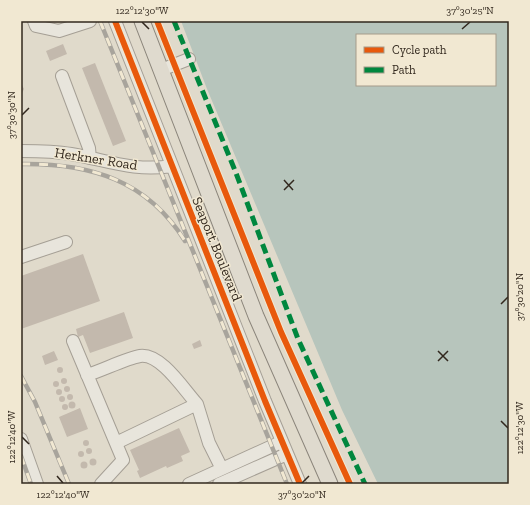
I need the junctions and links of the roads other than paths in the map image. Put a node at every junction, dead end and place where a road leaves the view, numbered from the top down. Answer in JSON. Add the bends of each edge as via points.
{"nodes":[{"id":1,"x":34,"y":21,"type":"edge"},
{"id":2,"x":90,"y":21,"type":"edge"},
{"id":3,"x":115,"y":21,"type":"edge"},
{"id":4,"x":142,"y":21,"type":"edge"},
{"id":5,"x":189,"y":59,"type":"dead end"},
{"id":6,"x":161,"y":70,"type":"junction"},
{"id":7,"x":62,"y":76,"type":"dead end"},
{"id":8,"x":21,"y":151,"type":"edge"},
{"id":9,"x":90,"y":158,"type":"junction"},
{"id":10,"x":172,"y":166,"type":"junction"},
{"id":11,"x":66,"y":242,"type":"dead end"},
{"id":12,"x":21,"y":257,"type":"edge"},
{"id":13,"x":73,"y":341,"type":"dead end"},
{"id":14,"x":87,"y":376,"type":"junction"},
{"id":15,"x":197,"y":404,"type":"junction"},
{"id":16,"x":21,"y":439,"type":"edge"},
{"id":17,"x":281,"y":442,"type":"junction"},
{"id":18,"x":116,"y":443,"type":"junction"},
{"id":19,"x":287,"y":454,"type":"junction"},
{"id":20,"x":222,"y":469,"type":"junction"},
{"id":21,"x":37,"y":484,"type":"edge"},
{"id":22,"x":101,"y":484,"type":"edge"},
{"id":23,"x":189,"y":484,"type":"edge"},
{"id":24,"x":219,"y":484,"type":"edge"},
{"id":25,"x":300,"y":484,"type":"edge"},
{"id":26,"x":330,"y":484,"type":"edge"}],
"edges":[{"from":1,"to":2,"type":"street","via":[[36,26],[60,31]]},
{"from":3,"to":10,"type":"street","name":"Seaport Boulevard"},
{"from":4,"to":6,"type":"main road","name":"Seaport Boulevard"},
{"from":5,"to":6,"type":"street"},
{"from":6,"to":26,"type":"main road","name":"Seaport Boulevard","via":[[256,316]]},
{"from":7,"to":9,"type":"street","via":[[89,148]]},
{"from":8,"to":9,"type":"street","name":"Herkner Road","via":[[56,152]]},
{"from":9,"to":10,"type":"street","name":"Herkner Road","via":[[122,166]]},
{"from":10,"to":17,"type":"street","name":"Seaport Boulevard"},
{"from":11,"to":12,"type":"street"},
{"from":13,"to":14,"type":"street"},
{"from":14,"to":15,"type":"street","via":[[140,356],[150,357],[159,362]]},
{"from":14,"to":18,"type":"street"},
{"from":15,"to":18,"type":"street"},
{"from":15,"to":20,"type":"street","via":[[209,443]]},
{"from":16,"to":21,"type":"street"},
{"from":17,"to":19,"type":"street","name":"Seaport Boulevard"},
{"from":17,"to":20,"type":"street"},
{"from":18,"to":22,"type":"street","via":[[123,460]]},
{"from":19,"to":24,"type":"street"},
{"from":19,"to":25,"type":"street","name":"Seaport Boulevard"},
{"from":20,"to":23,"type":"street"}]}
